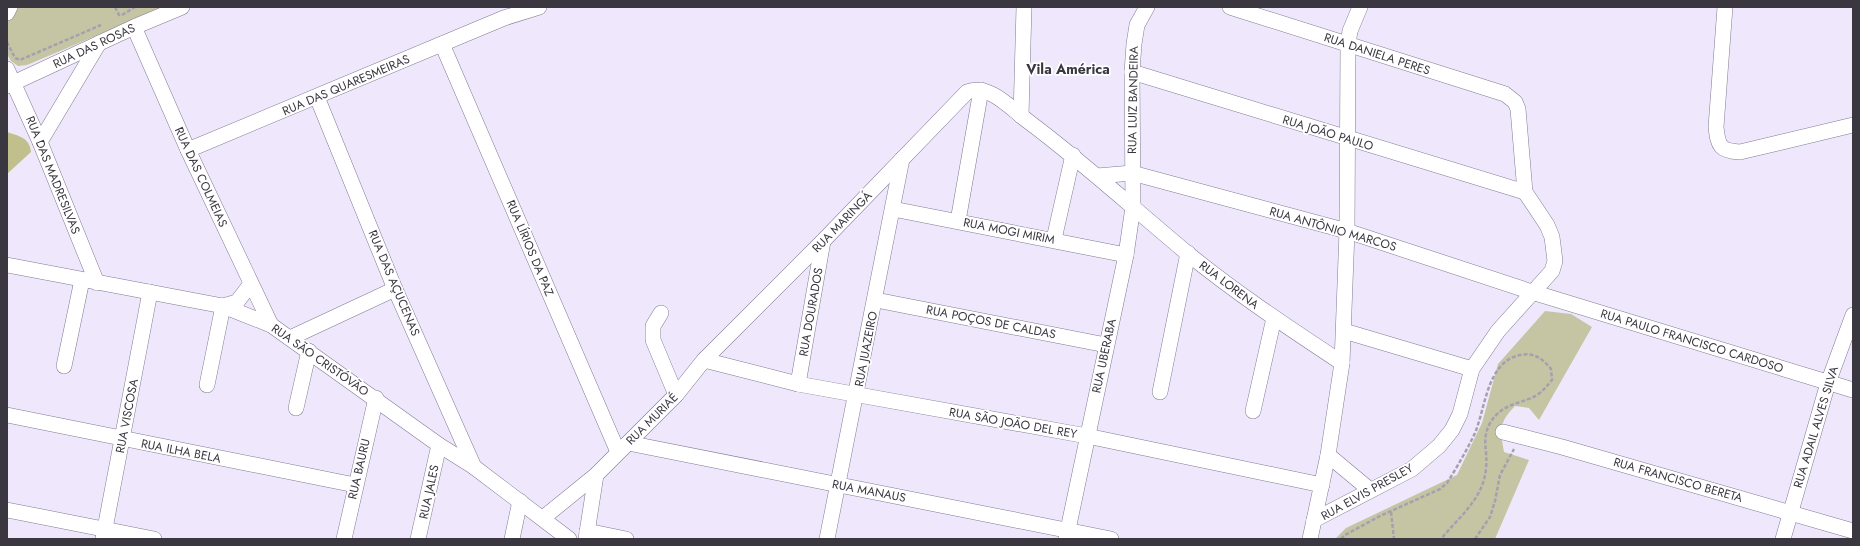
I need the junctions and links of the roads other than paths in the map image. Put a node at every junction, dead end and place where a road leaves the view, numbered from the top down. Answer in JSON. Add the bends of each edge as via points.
{"nodes":[{"id":1,"x":10,"y":7,"type":"edge"},
{"id":2,"x":182,"y":7,"type":"edge"},
{"id":3,"x":539,"y":7,"type":"edge"},
{"id":4,"x":1024,"y":7,"type":"edge"},
{"id":5,"x":1147,"y":7,"type":"edge"},
{"id":6,"x":1230,"y":7,"type":"edge"},
{"id":7,"x":1360,"y":7,"type":"edge"},
{"id":8,"x":1725,"y":7,"type":"edge"},
{"id":9,"x":7,"y":13,"type":"edge"},
{"id":10,"x":134,"y":27,"type":"junction"},
{"id":11,"x":100,"y":43,"type":"junction"},
{"id":12,"x":442,"y":44,"type":"junction"},
{"id":13,"x":1348,"y":44,"type":"junction"},
{"id":14,"x":7,"y":69,"type":"edge"},
{"id":15,"x":1132,"y":72,"type":"junction"},
{"id":16,"x":11,"y":85,"type":"edge"},
{"id":17,"x":981,"y":90,"type":"junction"},
{"id":18,"x":317,"y":97,"type":"junction"},
{"id":19,"x":1518,"y":109,"type":"joint"},
{"id":20,"x":1020,"y":116,"type":"junction"},
{"id":21,"x":1853,"y":125,"type":"edge"},
{"id":22,"x":1348,"y":139,"type":"junction"},
{"id":23,"x":40,"y":142,"type":"junction"},
{"id":24,"x":188,"y":150,"type":"junction"},
{"id":25,"x":1073,"y":155,"type":"junction"},
{"id":26,"x":902,"y":159,"type":"junction"},
{"id":27,"x":1132,"y":172,"type":"junction"},
{"id":28,"x":1098,"y":176,"type":"junction"},
{"id":29,"x":1525,"y":192,"type":"junction"},
{"id":30,"x":1133,"y":208,"type":"junction"},
{"id":31,"x":893,"y":209,"type":"junction"},
{"id":32,"x":958,"y":221,"type":"junction"},
{"id":33,"x":1347,"y":231,"type":"junction"},
{"id":34,"x":1054,"y":239,"type":"junction"},
{"id":35,"x":823,"y":241,"type":"junction"},
{"id":36,"x":1188,"y":253,"type":"junction"},
{"id":37,"x":1126,"y":255,"type":"junction"},
{"id":38,"x":7,"y":265,"type":"edge"},
{"id":39,"x":89,"y":281,"type":"junction"},
{"id":40,"x":250,"y":285,"type":"junction"},
{"id":41,"x":395,"y":289,"type":"junction"},
{"id":42,"x":150,"y":292,"type":"junction"},
{"id":43,"x":1532,"y":292,"type":"junction"},
{"id":44,"x":876,"y":300,"type":"junction"},
{"id":45,"x":223,"y":306,"type":"junction"},
{"id":46,"x":661,"y":313,"type":"dead end"},
{"id":47,"x":1853,"y":315,"type":"edge"},
{"id":48,"x":1274,"y":318,"type":"junction"},
{"id":49,"x":271,"y":325,"type":"junction"},
{"id":50,"x":1344,"y":332,"type":"junction"},
{"id":51,"x":290,"y":338,"type":"junction"},
{"id":52,"x":1106,"y":344,"type":"junction"},
{"id":53,"x":309,"y":352,"type":"junction"},
{"id":54,"x":704,"y":360,"type":"junction"},
{"id":55,"x":1342,"y":363,"type":"junction"},
{"id":56,"x":64,"y":366,"type":"dead end"},
{"id":57,"x":1472,"y":369,"type":"junction"},
{"id":58,"x":1828,"y":383,"type":"junction"},
{"id":59,"x":798,"y":384,"type":"junction"},
{"id":60,"x":206,"y":385,"type":"dead end"},
{"id":61,"x":1853,"y":390,"type":"edge"},
{"id":62,"x":1160,"y":392,"type":"dead end"},
{"id":63,"x":676,"y":395,"type":"junction"},
{"id":64,"x":857,"y":395,"type":"junction"},
{"id":65,"x":376,"y":398,"type":"junction"},
{"id":66,"x":296,"y":408,"type":"dead end"},
{"id":67,"x":1253,"y":411,"type":"dead end"},
{"id":68,"x":7,"y":414,"type":"edge"},
{"id":69,"x":1503,"y":432,"type":"dead end"},
{"id":70,"x":1087,"y":436,"type":"junction"},
{"id":71,"x":123,"y":439,"type":"junction"},
{"id":72,"x":439,"y":445,"type":"junction"},
{"id":73,"x":623,"y":448,"type":"junction"},
{"id":74,"x":1328,"y":455,"type":"junction"},
{"id":75,"x":474,"y":467,"type":"junction"},
{"id":76,"x":596,"y":475,"type":"junction"},
{"id":77,"x":1322,"y":484,"type":"junction"},
{"id":78,"x":356,"y":485,"type":"junction"},
{"id":79,"x":838,"y":485,"type":"junction"},
{"id":80,"x":1370,"y":490,"type":"junction"},
{"id":81,"x":520,"y":501,"type":"junction"},
{"id":82,"x":7,"y":510,"type":"edge"},
{"id":83,"x":1791,"y":512,"type":"junction"},
{"id":84,"x":543,"y":518,"type":"junction"},
{"id":85,"x":1314,"y":520,"type":"junction"},
{"id":86,"x":1853,"y":531,"type":"edge"},
{"id":87,"x":104,"y":534,"type":"edge"},
{"id":88,"x":587,"y":535,"type":"edge"},
{"id":89,"x":1067,"y":535,"type":"edge"},
{"id":90,"x":154,"y":539,"type":"edge"},
{"id":91,"x":344,"y":539,"type":"edge"},
{"id":92,"x":418,"y":539,"type":"edge"},
{"id":93,"x":512,"y":539,"type":"edge"},
{"id":94,"x":568,"y":539,"type":"edge"},
{"id":95,"x":626,"y":539,"type":"edge"},
{"id":96,"x":827,"y":539,"type":"edge"},
{"id":97,"x":1111,"y":539,"type":"edge"},
{"id":98,"x":1310,"y":539,"type":"edge"},
{"id":99,"x":1783,"y":539,"type":"edge"}],
"edges":[{"from":1,"to":9,"type":"street"},
{"from":2,"to":10,"type":"street","name":"RUA DAS ROSAS"},
{"from":3,"to":12,"type":"street","name":"RUA DAS QUARESMEIRAS","via":[[504,18]]},
{"from":4,"to":20,"type":"street"},
{"from":5,"to":15,"type":"street","name":"RUA LUIZ BANDEIRA","via":[[1135,34]]},
{"from":6,"to":13,"type":"street","name":"RUA DANIELA PERES"},
{"from":7,"to":13,"type":"street","via":[[1350,31]]},
{"from":8,"to":21,"type":"street","via":[[1716,127],[1717,139],[1722,148],[1729,152],[1740,152]]},
{"from":10,"to":11,"type":"street","name":"RUA DAS ROSAS"},
{"from":10,"to":24,"type":"street","name":"RUA DAS COLMEIAS"},
{"from":11,"to":16,"type":"street","name":"RUA DAS ROSAS"},
{"from":11,"to":23,"type":"street"},
{"from":12,"to":18,"type":"street","name":"RUA DAS QUARESMEIRAS"},
{"from":12,"to":73,"type":"street","name":"RUA LÍRIOS DA PAZ"},
{"from":13,"to":19,"type":"street","name":"RUA DANIELA PERES","via":[[1504,94],[1515,102]]},
{"from":13,"to":22,"type":"street"},
{"from":14,"to":16,"type":"street","name":"RUA DAS MADRESILVAS"},
{"from":15,"to":22,"type":"street","name":"RUA JOÃO PAULO"},
{"from":15,"to":27,"type":"street","name":"RUA LUIZ BANDEIRA"},
{"from":16,"to":23,"type":"street","name":"RUA DAS MADRESILVAS"},
{"from":17,"to":20,"type":"street","name":"RUA LORENA","via":[[990,93]]},
{"from":17,"to":26,"type":"street","name":"RUA MARINGÁ","via":[[967,92]]},
{"from":17,"to":32,"type":"street"},
{"from":18,"to":24,"type":"street","name":"RUA DAS QUARESMEIRAS"},
{"from":18,"to":41,"type":"street","name":"RUA DAS AÇUCENAS"},
{"from":19,"to":29,"type":"street","name":"RUA ELVIS PRESLEY"},
{"from":20,"to":25,"type":"street","name":"RUA LORENA"},
{"from":22,"to":29,"type":"street","name":"RUA JOÃO PAULO"},
{"from":22,"to":33,"type":"street"},
{"from":23,"to":39,"type":"street","name":"RUA DAS MADRESILVAS"},
{"from":24,"to":40,"type":"street","name":"RUA DAS COLMEIAS"},
{"from":25,"to":28,"type":"street","name":"RUA LORENA"},
{"from":25,"to":34,"type":"street"},
{"from":26,"to":31,"type":"street","name":"RUA JUAZEIRO"},
{"from":26,"to":35,"type":"street","name":"RUA MARINGÁ"},
{"from":27,"to":28,"type":"street"},
{"from":27,"to":30,"type":"street","name":"RUA UBERABA"},
{"from":27,"to":33,"type":"street","name":"RUA ANTÔNIO MARCOS"},
{"from":28,"to":30,"type":"street","name":"RUA LORENA"},
{"from":29,"to":43,"type":"street","name":"RUA ELVIS PRESLEY","via":[[1547,225],[1555,250],[1552,271]]},
{"from":30,"to":36,"type":"street","name":"RUA LORENA"},
{"from":30,"to":37,"type":"street","name":"RUA UBERABA"},
{"from":31,"to":32,"type":"street","name":"RUA MOGI MIRIM"},
{"from":31,"to":44,"type":"street","name":"RUA JUAZEIRO"},
{"from":32,"to":34,"type":"street","name":"RUA MOGI MIRIM"},
{"from":33,"to":43,"type":"street","name":"RUA ANTÔNIO MARCOS"},
{"from":33,"to":50,"type":"street"},
{"from":34,"to":37,"type":"street","name":"RUA MOGI MIRIM"},
{"from":35,"to":54,"type":"street","name":"RUA MARINGÁ"},
{"from":35,"to":59,"type":"street","name":"RUA DOURADOS"},
{"from":36,"to":48,"type":"street","name":"RUA LORENA"},
{"from":36,"to":62,"type":"street"},
{"from":37,"to":52,"type":"street","name":"RUA UBERABA"},
{"from":38,"to":39,"type":"street","name":"RUA SÃO CRISTÓVÃO"},
{"from":39,"to":42,"type":"street","name":"RUA SÃO CRISTÓVÃO"},
{"from":39,"to":56,"type":"street"},
{"from":40,"to":45,"type":"street","via":[[237,302]]},
{"from":40,"to":49,"type":"street","name":"RUA DAS COLMEIAS"},
{"from":41,"to":51,"type":"street"},
{"from":41,"to":75,"type":"street","name":"RUA DAS AÇUCENAS"},
{"from":42,"to":45,"type":"street","name":"RUA SÃO CRISTÓVÃO"},
{"from":42,"to":71,"type":"street","name":"RUA VISCOSA"},
{"from":43,"to":57,"type":"street","name":"RUA ELVIS PRESLEY","via":[[1498,331]]},
{"from":43,"to":58,"type":"street","name":"RUA PAULO FRANCISCO CARDOSO"},
{"from":44,"to":52,"type":"street","name":"RUA POÇOS DE CALDAS"},
{"from":44,"to":64,"type":"street","name":"RUA JUAZEIRO"},
{"from":45,"to":49,"type":"street","name":"RUA SÃO CRISTÓVÃO"},
{"from":45,"to":60,"type":"street"},
{"from":46,"to":63,"type":"street","via":[[653,326],[653,340]]},
{"from":47,"to":58,"type":"street","name":"RUA ADAIL ALVES SILVA"},
{"from":48,"to":55,"type":"street","name":"RUA LORENA"},
{"from":48,"to":67,"type":"street"},
{"from":49,"to":51,"type":"street","name":"RUA SÃO CRISTÓVÃO"},
{"from":50,"to":55,"type":"street"},
{"from":50,"to":57,"type":"street"},
{"from":51,"to":53,"type":"street","name":"RUA SÃO CRISTÓVÃO"},
{"from":52,"to":70,"type":"street","name":"RUA UBERABA"},
{"from":53,"to":65,"type":"street","name":"RUA SÃO CRISTÓVÃO"},
{"from":53,"to":66,"type":"street"},
{"from":54,"to":59,"type":"street","name":"RUA SÃO JOÃO DEL REY"},
{"from":54,"to":63,"type":"street","name":"RUA MURIAÉ"},
{"from":55,"to":74,"type":"street"},
{"from":57,"to":80,"type":"street","name":"RUA ELVIS PRESLEY","via":[[1452,430],[1426,458]]},
{"from":58,"to":61,"type":"street","name":"RUA PAULO FRANCISCO CARDOSO"},
{"from":58,"to":83,"type":"street","name":"RUA ADAIL ALVES SILVA"},
{"from":59,"to":64,"type":"street","name":"RUA SÃO JOÃO DEL REY"},
{"from":63,"to":73,"type":"street","name":"RUA MURIAÉ"},
{"from":64,"to":70,"type":"street","name":"RUA SÃO JOÃO DEL REY"},
{"from":64,"to":79,"type":"street","name":"RUA JUAZEIRO"},
{"from":65,"to":72,"type":"street","name":"RUA SÃO CRISTÓVÃO"},
{"from":65,"to":78,"type":"street","name":"RUA BAURU"},
{"from":68,"to":71,"type":"street","name":"RUA ILHA BELA"},
{"from":69,"to":83,"type":"street","name":"RUA FRANCISCO BERETA"},
{"from":70,"to":77,"type":"street","name":"RUA SÃO JOÃO DEL REY"},
{"from":70,"to":89,"type":"street","name":"RUA UBERABA"},
{"from":71,"to":78,"type":"street","name":"RUA ILHA BELA"},
{"from":71,"to":87,"type":"street","name":"RUA VISCOSA"},
{"from":72,"to":75,"type":"street","name":"RUA SÃO CRISTÓVÃO"},
{"from":72,"to":92,"type":"street","name":"RUA JALES"},
{"from":73,"to":76,"type":"street","name":"RUA MURIAÉ"},
{"from":73,"to":79,"type":"street","name":"RUA MANAUS"},
{"from":74,"to":77,"type":"street"},
{"from":74,"to":80,"type":"street"},
{"from":75,"to":81,"type":"street","name":"RUA SÃO CRISTÓVÃO"},
{"from":76,"to":84,"type":"street","name":"RUA MURIAÉ"},
{"from":76,"to":88,"type":"street"},
{"from":77,"to":85,"type":"street"},
{"from":78,"to":91,"type":"street","name":"RUA BAURU"},
{"from":79,"to":89,"type":"street","name":"RUA MANAUS"},
{"from":79,"to":96,"type":"street","name":"RUA JUAZEIRO"},
{"from":80,"to":85,"type":"street","name":"RUA ELVIS PRESLEY"},
{"from":81,"to":84,"type":"street","name":"RUA SÃO CRISTÓVÃO"},
{"from":81,"to":93,"type":"street"},
{"from":82,"to":87,"type":"street"},
{"from":83,"to":86,"type":"street","name":"RUA FRANCISCO BERETA"},
{"from":83,"to":99,"type":"street","name":"RUA ADAIL ALVES SILVA"},
{"from":84,"to":94,"type":"street","name":"RUA SÃO CRISTÓVÃO"},
{"from":85,"to":98,"type":"street"},
{"from":87,"to":90,"type":"street"},
{"from":88,"to":95,"type":"street"},
{"from":89,"to":97,"type":"street","name":"RUA MANAUS"}]}
